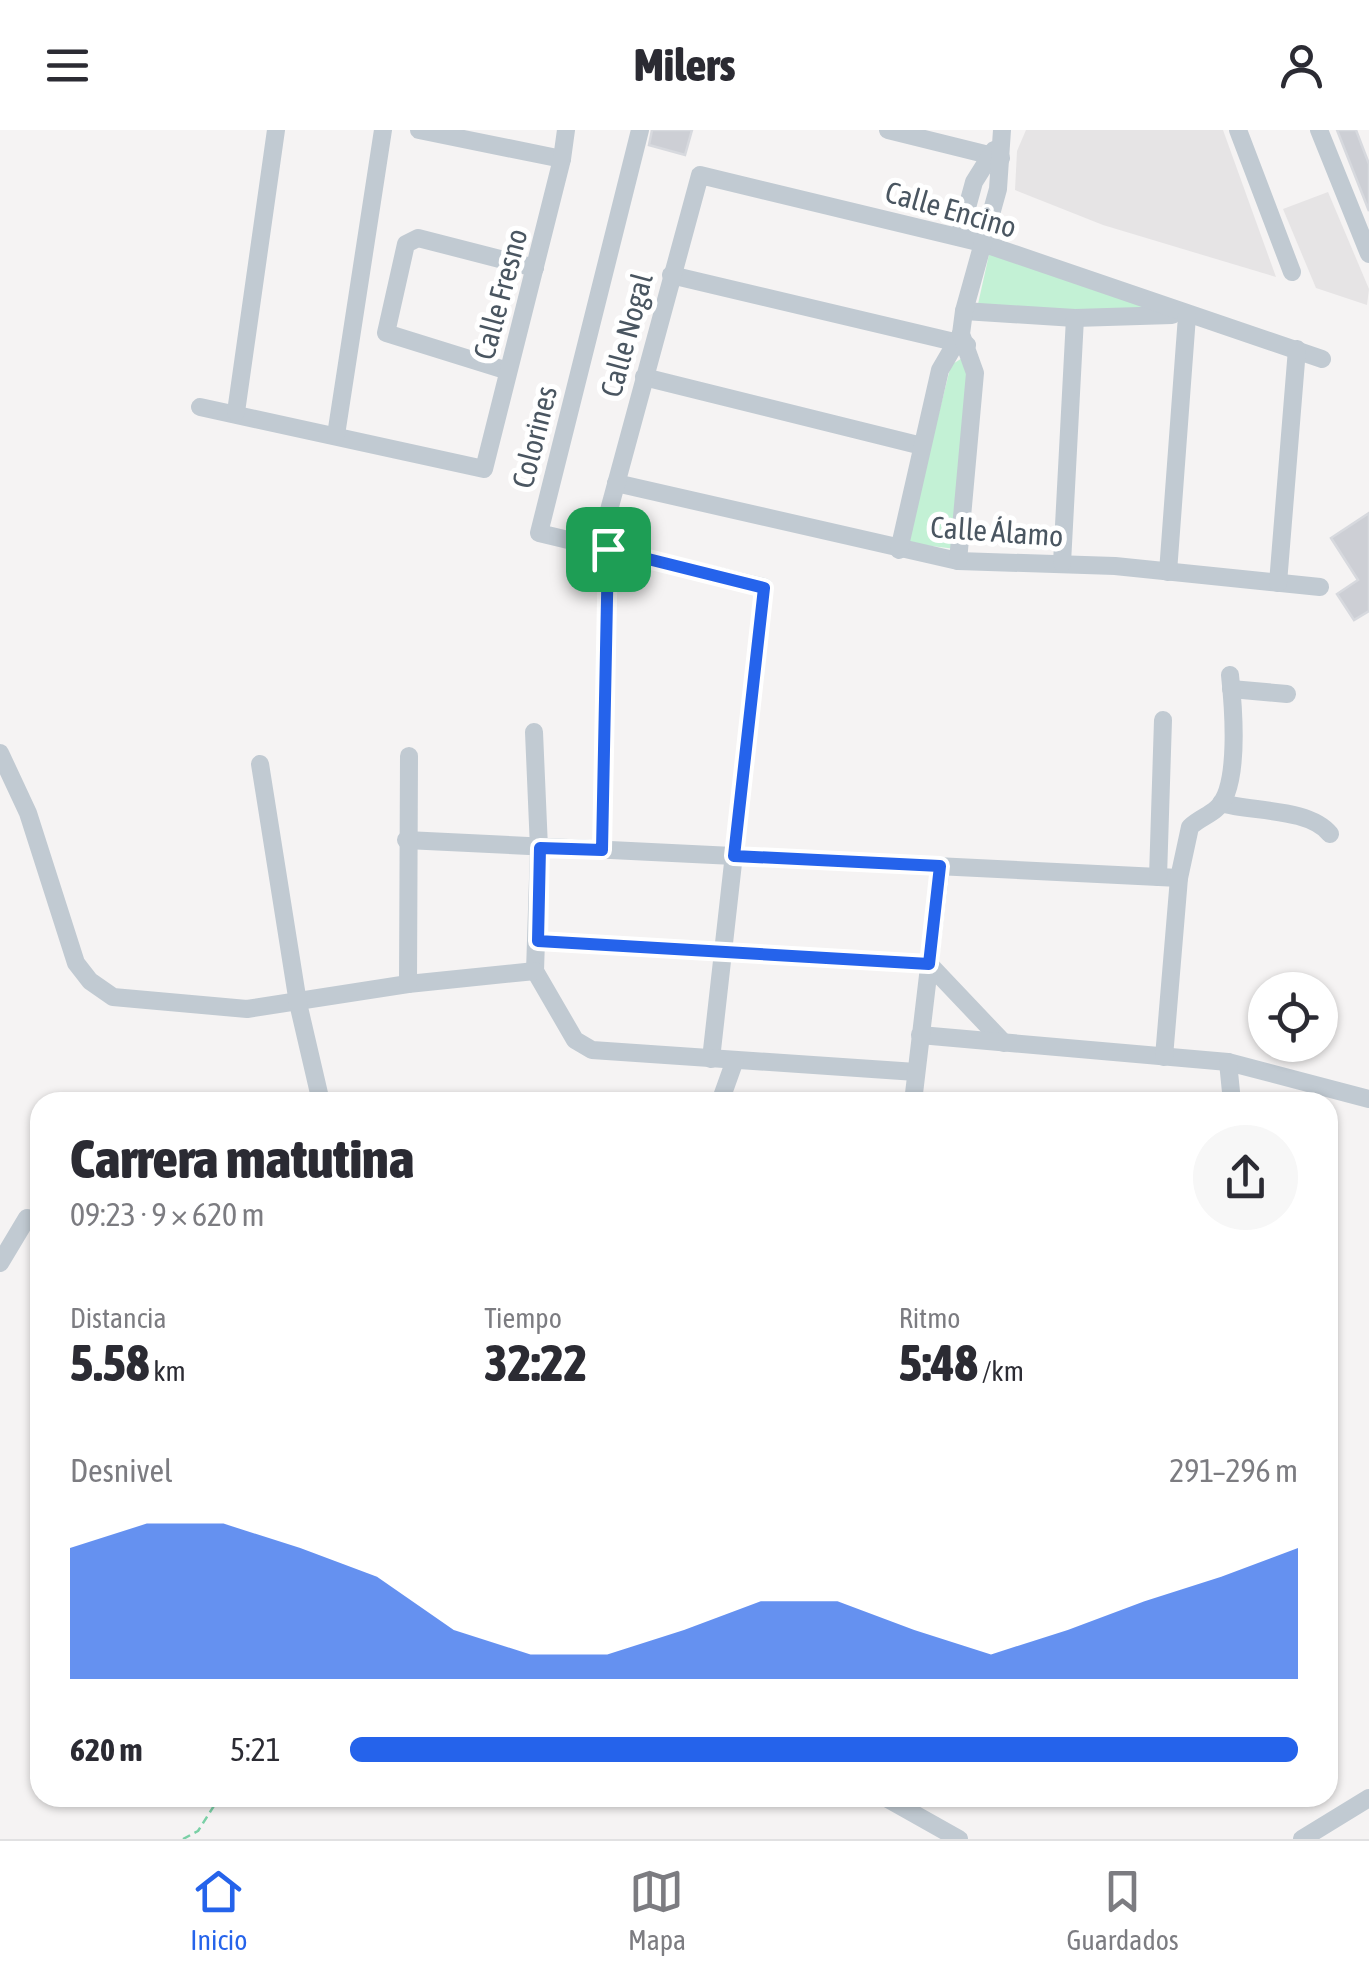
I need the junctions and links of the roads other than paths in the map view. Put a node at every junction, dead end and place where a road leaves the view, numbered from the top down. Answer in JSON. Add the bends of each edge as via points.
{"nodes":[{"id":1,"x":276,"y":130,"type":"edge"},
{"id":2,"x":383,"y":130,"type":"edge"},
{"id":3,"x":419,"y":130,"type":"edge"},
{"id":4,"x":640,"y":130,"type":"edge"},
{"id":5,"x":888,"y":130,"type":"edge"},
{"id":6,"x":1238,"y":130,"type":"edge"},
{"id":7,"x":1319,"y":130,"type":"edge"},
{"id":8,"x":567,"y":131,"type":"edge"},
{"id":9,"x":998,"y":148,"type":"edge"},
{"id":10,"x":562,"y":159,"type":"junction"},
{"id":11,"x":700,"y":176,"type":"joint"},
{"id":12,"x":959,"y":237,"type":"junction"},
{"id":13,"x":982,"y":243,"type":"junction"},
{"id":14,"x":1369,"y":254,"type":"edge"},
{"id":15,"x":536,"y":268,"type":"junction"},
{"id":16,"x":1292,"y":272,"type":"dead end"},
{"id":17,"x":671,"y":275,"type":"junction"},
{"id":18,"x":964,"y":311,"type":"junction"},
{"id":19,"x":1185,"y":315,"type":"junction"},
{"id":20,"x":1075,"y":318,"type":"junction"},
{"id":21,"x":961,"y":340,"type":"junction"},
{"id":22,"x":1297,"y":350,"type":"junction"},
{"id":23,"x":1322,"y":359,"type":"dead end"},
{"id":24,"x":508,"y":371,"type":"junction"},
{"id":25,"x":644,"y":378,"type":"junction"},
{"id":26,"x":200,"y":407,"type":"dead end"},
{"id":27,"x":236,"y":412,"type":"junction"},
{"id":28,"x":336,"y":435,"type":"junction"},
{"id":29,"x":922,"y":446,"type":"junction"},
{"id":30,"x":616,"y":484,"type":"junction"},
{"id":31,"x":609,"y":510,"type":"dead end"},
{"id":32,"x":608,"y":549,"type":"junction"},
{"id":33,"x":899,"y":550,"type":"junction"},
{"id":34,"x":958,"y":560,"type":"junction"},
{"id":35,"x":1062,"y":562,"type":"junction"},
{"id":36,"x":1168,"y":572,"type":"junction"},
{"id":37,"x":1278,"y":582,"type":"junction"},
{"id":38,"x":1320,"y":586,"type":"dead end"},
{"id":39,"x":1287,"y":694,"type":"dead end"},
{"id":40,"x":1163,"y":720,"type":"dead end"},
{"id":41,"x":534,"y":732,"type":"dead end"},
{"id":42,"x":0,"y":753,"type":"edge"},
{"id":43,"x":408,"y":756,"type":"dead end"},
{"id":44,"x":260,"y":764,"type":"dead end"},
{"id":45,"x":1221,"y":803,"type":"junction"},
{"id":46,"x":1330,"y":834,"type":"dead end"},
{"id":47,"x":406,"y":840,"type":"junction"},
{"id":48,"x":540,"y":848,"type":"junction"},
{"id":49,"x":602,"y":850,"type":"junction"},
{"id":50,"x":734,"y":856,"type":"junction"},
{"id":51,"x":940,"y":866,"type":"junction"},
{"id":52,"x":1158,"y":877,"type":"junction"},
{"id":53,"x":1179,"y":878,"type":"junction"},
{"id":54,"x":538,"y":941,"type":"junction"},
{"id":55,"x":724,"y":949,"type":"junction"},
{"id":56,"x":929,"y":964,"type":"junction"},
{"id":57,"x":536,"y":971,"type":"junction"},
{"id":58,"x":408,"y":984,"type":"junction"},
{"id":59,"x":298,"y":1002,"type":"junction"},
{"id":60,"x":920,"y":1036,"type":"junction"},
{"id":61,"x":1004,"y":1043,"type":"junction"},
{"id":62,"x":1164,"y":1057,"type":"junction"},
{"id":63,"x":712,"y":1058,"type":"junction"},
{"id":64,"x":734,"y":1060,"type":"junction"},
{"id":65,"x":1228,"y":1062,"type":"junction"},
{"id":66,"x":916,"y":1072,"type":"junction"},
{"id":67,"x":320,"y":1092,"type":"edge"},
{"id":68,"x":723,"y":1092,"type":"edge"},
{"id":69,"x":914,"y":1092,"type":"edge"},
{"id":70,"x":1231,"y":1092,"type":"edge"},
{"id":71,"x":1369,"y":1100,"type":"edge"},
{"id":72,"x":27,"y":1218,"type":"dead end"},
{"id":73,"x":0,"y":1263,"type":"edge"},
{"id":74,"x":1369,"y":1798,"type":"edge"},
{"id":75,"x":902,"y":1807,"type":"edge"},
{"id":76,"x":959,"y":1839,"type":"edge"},
{"id":77,"x":1302,"y":1839,"type":"edge"}],
"edges":[{"from":1,"to":27,"type":"street"},
{"from":2,"to":28,"type":"street"},
{"from":3,"to":10,"type":"street"},
{"from":4,"to":32,"type":"street","name":"Colorines","via":[[538,533]]},
{"from":5,"to":9,"type":"street"},
{"from":6,"to":16,"type":"street"},
{"from":7,"to":14,"type":"street"},
{"from":8,"to":10,"type":"street","name":"Calle Fresno"},
{"from":9,"to":12,"type":"street","via":[[974,182]]},
{"from":9,"to":13,"type":"street","via":[[998,189]]},
{"from":10,"to":15,"type":"street","name":"Calle Fresno"},
{"from":11,"to":12,"type":"street","name":"Calle Encino"},
{"from":11,"to":17,"type":"street","name":"Calle Nogal"},
{"from":12,"to":13,"type":"street","name":"Calle Encino"},
{"from":13,"to":18,"type":"street"},
{"from":13,"to":19,"type":"street","name":"Calle Encino"},
{"from":15,"to":24,"type":"street","name":"Calle Fresno"},
{"from":15,"to":24,"type":"street","via":[[418,238],[406,244],[386,333]]},
{"from":17,"to":21,"type":"street"},
{"from":17,"to":25,"type":"street","name":"Calle Nogal"},
{"from":18,"to":20,"type":"street","name":"Calle Encino"},
{"from":18,"to":21,"type":"street"},
{"from":19,"to":20,"type":"street","name":"Calle Encino"},
{"from":19,"to":22,"type":"street","name":"Calle Encino"},
{"from":19,"to":36,"type":"street"},
{"from":20,"to":35,"type":"street"},
{"from":21,"to":29,"type":"street","via":[[940,370]]},
{"from":21,"to":34,"type":"street","via":[[975,372]]},
{"from":22,"to":23,"type":"street","name":"Calle Encino"},
{"from":22,"to":37,"type":"street"},
{"from":24,"to":28,"type":"street","name":"Calle Fresno","via":[[484,469]]},
{"from":25,"to":29,"type":"street"},
{"from":25,"to":30,"type":"street","name":"Calle Nogal"},
{"from":26,"to":27,"type":"street"},
{"from":27,"to":28,"type":"street"},
{"from":29,"to":33,"type":"street"},
{"from":30,"to":31,"type":"street","name":"Calle Nogal"},
{"from":30,"to":33,"type":"street","name":"Calle Álamo"},
{"from":32,"to":49,"type":"street"},
{"from":32,"to":50,"type":"street","name":"Colorines","via":[[764,588]]},
{"from":33,"to":34,"type":"street","name":"Calle Álamo"},
{"from":34,"to":35,"type":"street","name":"Calle Álamo"},
{"from":35,"to":36,"type":"street","name":"Calle Álamo"},
{"from":36,"to":37,"type":"street","name":"Calle Álamo"},
{"from":37,"to":38,"type":"street","name":"Calle Álamo"},
{"from":39,"to":45,"type":"street","via":[[1231,682],[1232,755]]},
{"from":40,"to":52,"type":"street"},
{"from":41,"to":48,"type":"street"},
{"from":42,"to":59,"type":"street","via":[[28,813],[76,962],[90,982],[112,996],[246,1010]]},
{"from":43,"to":47,"type":"street"},
{"from":44,"to":59,"type":"street"},
{"from":45,"to":46,"type":"street","via":[[1293,816]]},
{"from":45,"to":53,"type":"street","via":[[1190,827]]},
{"from":47,"to":48,"type":"street"},
{"from":47,"to":58,"type":"street"},
{"from":48,"to":49,"type":"street"},
{"from":48,"to":54,"type":"street"},
{"from":49,"to":50,"type":"street"},
{"from":50,"to":51,"type":"street"},
{"from":50,"to":55,"type":"street"},
{"from":51,"to":52,"type":"street"},
{"from":51,"to":56,"type":"street"},
{"from":52,"to":53,"type":"street"},
{"from":53,"to":62,"type":"street"},
{"from":54,"to":55,"type":"street"},
{"from":54,"to":57,"type":"street"},
{"from":55,"to":56,"type":"street"},
{"from":55,"to":63,"type":"street"},
{"from":56,"to":60,"type":"street"},
{"from":56,"to":61,"type":"street"},
{"from":57,"to":58,"type":"street"},
{"from":57,"to":63,"type":"street","via":[[574,1040],[592,1050]]},
{"from":58,"to":59,"type":"street"},
{"from":59,"to":67,"type":"street"},
{"from":60,"to":61,"type":"street"},
{"from":60,"to":66,"type":"street"},
{"from":61,"to":62,"type":"street"},
{"from":62,"to":65,"type":"street"},
{"from":63,"to":64,"type":"street"},
{"from":64,"to":66,"type":"street"},
{"from":64,"to":68,"type":"street"},
{"from":65,"to":70,"type":"street"},
{"from":65,"to":71,"type":"street"},
{"from":66,"to":69,"type":"street"},
{"from":72,"to":73,"type":"street"},
{"from":74,"to":77,"type":"street"},
{"from":75,"to":76,"type":"street"}]}
